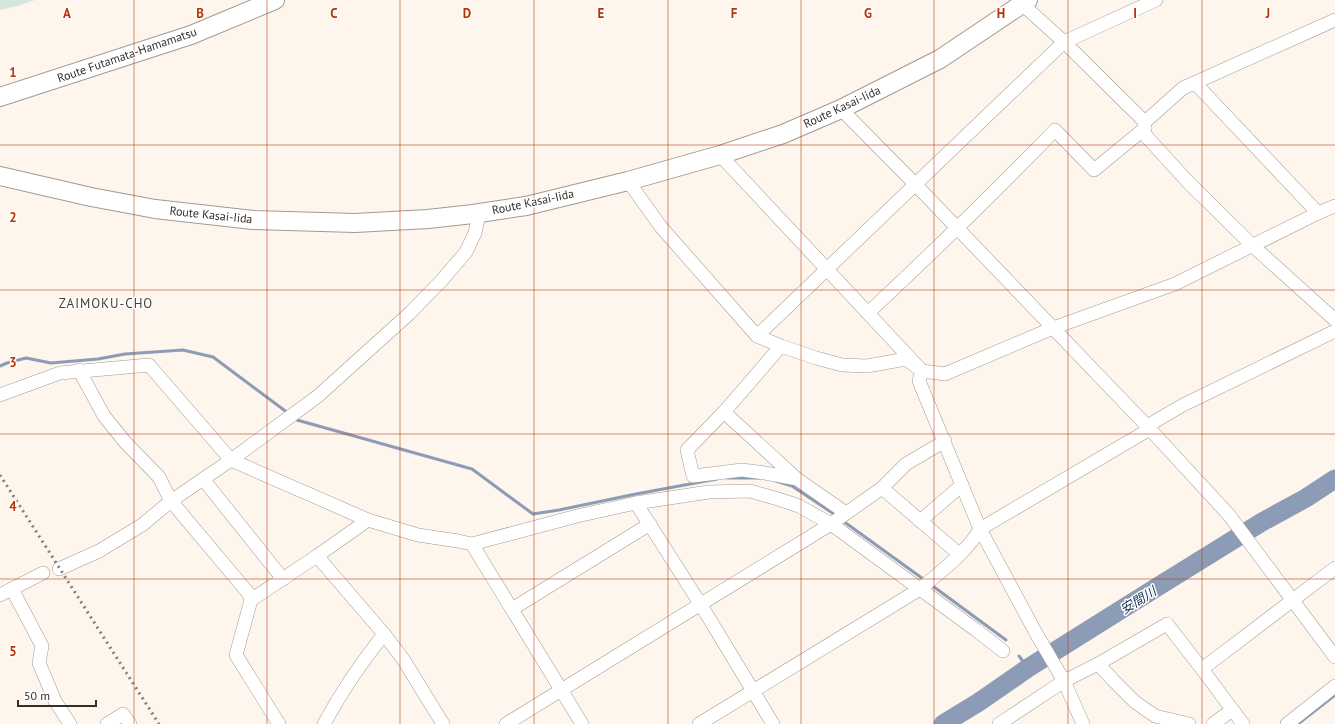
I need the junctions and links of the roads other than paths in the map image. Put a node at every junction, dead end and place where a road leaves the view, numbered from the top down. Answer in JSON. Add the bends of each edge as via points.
{"nodes":[{"id":1,"x":275,"y":0,"type":"edge"},
{"id":2,"x":1156,"y":0,"type":"edge"},
{"id":3,"x":1025,"y":2,"type":"edge"},
{"id":4,"x":1335,"y":20,"type":"edge"},
{"id":5,"x":1064,"y":42,"type":"junction"},
{"id":6,"x":1195,"y":83,"type":"junction"},
{"id":7,"x":0,"y":97,"type":"edge"},
{"id":8,"x":841,"y":110,"type":"junction"},
{"id":9,"x":1145,"y":125,"type":"junction"},
{"id":10,"x":720,"y":155,"type":"junction"},
{"id":11,"x":0,"y":176,"type":"edge"},
{"id":12,"x":628,"y":180,"type":"junction"},
{"id":13,"x":915,"y":184,"type":"junction"},
{"id":14,"x":1335,"y":206,"type":"edge"},
{"id":15,"x":1318,"y":213,"type":"junction"},
{"id":16,"x":479,"y":214,"type":"junction"},
{"id":17,"x":958,"y":229,"type":"junction"},
{"id":18,"x":1253,"y":246,"type":"junction"},
{"id":19,"x":827,"y":269,"type":"junction"},
{"id":20,"x":868,"y":313,"type":"junction"},
{"id":21,"x":1335,"y":320,"type":"edge"},
{"id":22,"x":1053,"y":328,"type":"junction"},
{"id":23,"x":1335,"y":331,"type":"edge"},
{"id":24,"x":757,"y":336,"type":"junction"},
{"id":25,"x":781,"y":346,"type":"junction"},
{"id":26,"x":79,"y":370,"type":"junction"},
{"id":27,"x":922,"y":371,"type":"junction"},
{"id":28,"x":0,"y":395,"type":"edge"},
{"id":29,"x":724,"y":412,"type":"junction"},
{"id":30,"x":1148,"y":428,"type":"junction"},
{"id":31,"x":945,"y":442,"type":"junction"},
{"id":32,"x":231,"y":460,"type":"junction"},
{"id":33,"x":797,"y":478,"type":"junction"},
{"id":34,"x":203,"y":479,"type":"junction"},
{"id":35,"x":962,"y":485,"type":"junction"},
{"id":36,"x":882,"y":488,"type":"junction"},
{"id":37,"x":171,"y":501,"type":"junction"},
{"id":38,"x":636,"y":503,"type":"junction"},
{"id":39,"x":846,"y":513,"type":"junction"},
{"id":40,"x":368,"y":520,"type":"junction"},
{"id":41,"x":920,"y":521,"type":"junction"},
{"id":42,"x":832,"y":523,"type":"junction"},
{"id":43,"x":650,"y":524,"type":"junction"},
{"id":44,"x":980,"y":529,"type":"junction"},
{"id":45,"x":472,"y":544,"type":"junction"},
{"id":46,"x":959,"y":554,"type":"junction"},
{"id":47,"x":317,"y":556,"type":"junction"},
{"id":48,"x":1335,"y":568,"type":"edge"},
{"id":49,"x":59,"y":569,"type":"dead end"},
{"id":50,"x":43,"y":573,"type":"dead end"},
{"id":51,"x":283,"y":579,"type":"junction"},
{"id":52,"x":921,"y":588,"type":"junction"},
{"id":53,"x":12,"y":589,"type":"junction"},
{"id":54,"x":0,"y":595,"type":"edge"},
{"id":55,"x":250,"y":600,"type":"junction"},
{"id":56,"x":1292,"y":600,"type":"junction"},
{"id":57,"x":701,"y":605,"type":"junction"},
{"id":58,"x":512,"y":609,"type":"junction"},
{"id":59,"x":384,"y":634,"type":"junction"},
{"id":60,"x":1003,"y":651,"type":"dead end"},
{"id":61,"x":1335,"y":657,"type":"edge"},
{"id":62,"x":1098,"y":664,"type":"junction"},
{"id":63,"x":1202,"y":669,"type":"junction"},
{"id":64,"x":1062,"y":678,"type":"junction"},
{"id":65,"x":1335,"y":686,"type":"edge"},
{"id":66,"x":562,"y":690,"type":"junction"},
{"id":67,"x":753,"y":691,"type":"junction"},
{"id":68,"x":1232,"y":710,"type":"junction"},
{"id":69,"x":70,"y":724,"type":"edge"},
{"id":70,"x":107,"y":724,"type":"edge"},
{"id":71,"x":130,"y":724,"type":"edge"},
{"id":72,"x":279,"y":724,"type":"edge"},
{"id":73,"x":324,"y":724,"type":"edge"},
{"id":74,"x":444,"y":724,"type":"edge"},
{"id":75,"x":506,"y":724,"type":"edge"},
{"id":76,"x":582,"y":724,"type":"edge"},
{"id":77,"x":699,"y":724,"type":"edge"},
{"id":78,"x":774,"y":724,"type":"edge"},
{"id":79,"x":999,"y":724,"type":"edge"},
{"id":80,"x":1083,"y":724,"type":"edge"},
{"id":81,"x":1189,"y":724,"type":"edge"},
{"id":82,"x":1213,"y":724,"type":"edge"},
{"id":83,"x":1243,"y":724,"type":"edge"},
{"id":84,"x":1287,"y":724,"type":"edge"}],
"edges":[{"from":1,"to":7,"type":"main road","name":"Route Futamata-Hamamatsu","via":[[190,34]]},
{"from":2,"to":5,"type":"street"},
{"from":3,"to":5,"type":"street"},
{"from":3,"to":8,"type":"main road","name":"Route Kasai-Iida","via":[[940,59]]},
{"from":4,"to":6,"type":"street"},
{"from":5,"to":9,"type":"street"},
{"from":5,"to":13,"type":"street"},
{"from":6,"to":9,"type":"street","via":[[1183,88]]},
{"from":6,"to":15,"type":"street"},
{"from":8,"to":10,"type":"main road","name":"Route Kasai-Iida"},
{"from":8,"to":13,"type":"street"},
{"from":9,"to":17,"type":"street","via":[[1094,170],[1055,130]]},
{"from":9,"to":18,"type":"street","via":[[1146,136]]},
{"from":10,"to":12,"type":"main road","name":"Route Kasai-Iida"},
{"from":10,"to":19,"type":"street"},
{"from":11,"to":16,"type":"main road","name":"Route Kasai-Iida","via":[[155,209],[253,220],[355,223]]},
{"from":12,"to":16,"type":"main road","name":"Route Kasai-Iida","via":[[526,206]]},
{"from":12,"to":24,"type":"street","via":[[660,227]]},
{"from":13,"to":17,"type":"street"},
{"from":13,"to":19,"type":"street"},
{"from":14,"to":15,"type":"street"},
{"from":15,"to":18,"type":"street"},
{"from":16,"to":32,"type":"street","via":[[475,233],[466,252],[410,313],[318,396]]},
{"from":17,"to":20,"type":"street"},
{"from":17,"to":22,"type":"street"},
{"from":18,"to":21,"type":"street"},
{"from":18,"to":22,"type":"street","via":[[1175,284]]},
{"from":19,"to":20,"type":"street"},
{"from":19,"to":24,"type":"street"},
{"from":20,"to":27,"type":"street"},
{"from":22,"to":27,"type":"street","via":[[944,374]]},
{"from":22,"to":30,"type":"street"},
{"from":23,"to":30,"type":"street","via":[[1183,405]]},
{"from":24,"to":25,"type":"street"},
{"from":25,"to":27,"type":"street","via":[[842,365],[867,366],[906,359]]},
{"from":25,"to":29,"type":"street"},
{"from":26,"to":28,"type":"street","via":[[60,373]]},
{"from":26,"to":32,"type":"street","via":[[149,365]]},
{"from":26,"to":37,"type":"street","via":[[104,416],[159,477]]},
{"from":27,"to":31,"type":"street","via":[[919,381]]},
{"from":29,"to":33,"type":"street"},
{"from":29,"to":33,"type":"street","via":[[687,450],[692,476],[742,470]]},
{"from":30,"to":44,"type":"street"},
{"from":30,"to":56,"type":"street","via":[[1229,515]]},
{"from":31,"to":35,"type":"street"},
{"from":31,"to":36,"type":"street","via":[[906,464]]},
{"from":32,"to":34,"type":"street"},
{"from":32,"to":40,"type":"street"},
{"from":33,"to":39,"type":"street"},
{"from":34,"to":37,"type":"street"},
{"from":34,"to":51,"type":"street"},
{"from":35,"to":41,"type":"street"},
{"from":35,"to":44,"type":"street"},
{"from":36,"to":39,"type":"street"},
{"from":36,"to":41,"type":"street"},
{"from":37,"to":49,"type":"street","via":[[142,525],[99,551]]},
{"from":37,"to":55,"type":"street","via":[[249,594]]},
{"from":38,"to":42,"type":"street","via":[[709,492],[750,491],[799,506]]},
{"from":38,"to":43,"type":"street"},
{"from":38,"to":45,"type":"street"},
{"from":39,"to":42,"type":"street"},
{"from":40,"to":45,"type":"street","via":[[418,535]]},
{"from":40,"to":47,"type":"street"},
{"from":41,"to":46,"type":"street"},
{"from":42,"to":52,"type":"street"},
{"from":42,"to":57,"type":"street"},
{"from":43,"to":57,"type":"street"},
{"from":43,"to":58,"type":"street"},
{"from":44,"to":46,"type":"street","via":[[976,538]]},
{"from":44,"to":64,"type":"street"},
{"from":45,"to":58,"type":"street"},
{"from":46,"to":52,"type":"street"},
{"from":47,"to":51,"type":"street"},
{"from":47,"to":59,"type":"street"},
{"from":48,"to":56,"type":"street"},
{"from":50,"to":53,"type":"street"},
{"from":51,"to":55,"type":"street"},
{"from":52,"to":60,"type":"street"},
{"from":52,"to":67,"type":"street"},
{"from":53,"to":54,"type":"street"},
{"from":53,"to":69,"type":"street","via":[[42,646],[40,663],[55,701]]},
{"from":55,"to":72,"type":"street","via":[[236,655]]},
{"from":56,"to":61,"type":"street"},
{"from":56,"to":63,"type":"street"},
{"from":57,"to":66,"type":"street"},
{"from":57,"to":67,"type":"street"},
{"from":58,"to":66,"type":"street"},
{"from":59,"to":73,"type":"street","via":[[360,665]]},
{"from":59,"to":74,"type":"street"},
{"from":62,"to":63,"type":"street","via":[[1167,624]]},
{"from":62,"to":64,"type":"street"},
{"from":62,"to":81,"type":"street","via":[[1135,702],[1154,716]]},
{"from":63,"to":68,"type":"street"},
{"from":64,"to":79,"type":"street"},
{"from":64,"to":80,"type":"street"},
{"from":65,"to":84,"type":"street"},
{"from":66,"to":75,"type":"street"},
{"from":66,"to":76,"type":"street"},
{"from":67,"to":77,"type":"street"},
{"from":67,"to":78,"type":"street"},
{"from":68,"to":82,"type":"street"},
{"from":68,"to":83,"type":"street"},
{"from":70,"to":71,"type":"street","via":[[123,714]]}]}
